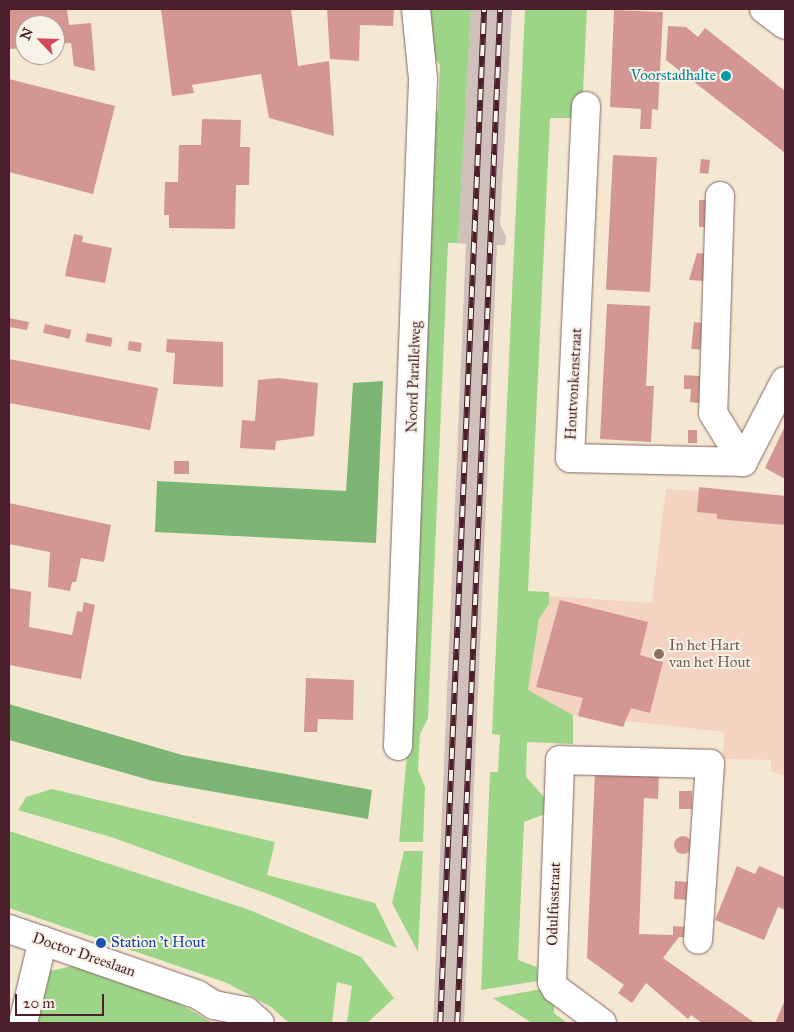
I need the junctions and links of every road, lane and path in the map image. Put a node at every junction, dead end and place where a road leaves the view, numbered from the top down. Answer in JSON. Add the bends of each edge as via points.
{"nodes":[{"id":1,"x":416,"y":9,"type":"edge"},
{"id":2,"x":764,"y":9,"type":"edge"},
{"id":3,"x":785,"y":25,"type":"edge"},
{"id":4,"x":586,"y":106,"type":"dead end"},
{"id":5,"x":720,"y":196,"type":"dead end"},
{"id":6,"x":785,"y":381,"type":"edge"},
{"id":7,"x":743,"y":462,"type":"junction"},
{"id":8,"x":398,"y":746,"type":"dead end"},
{"id":9,"x":9,"y":929,"type":"edge"},
{"id":10,"x":43,"y":940,"type":"junction"},
{"id":11,"x":698,"y":940,"type":"dead end"},
{"id":12,"x":220,"y":1014,"type":"edge"},
{"id":13,"x":23,"y":1023,"type":"edge"},
{"id":14,"x":260,"y":1023,"type":"edge"},
{"id":15,"x":602,"y":1023,"type":"edge"}],
"edges":[{"from":1,"to":8,"type":"street","name":"Noord Parallelweg","via":[[423,79]]},
{"from":2,"to":3,"type":"street"},
{"from":4,"to":7,"type":"street","name":"Houtvonkenstraat","via":[[570,458]]},
{"from":5,"to":7,"type":"street","via":[[712,413]]},
{"from":6,"to":7,"type":"street"},
{"from":9,"to":10,"type":"street","name":"Doctor Dreeslaan"},
{"from":10,"to":12,"type":"street","name":"Doctor Dreeslaan"},
{"from":10,"to":13,"type":"street"},
{"from":11,"to":15,"type":"street","name":"Odulfusstraat","via":[[710,764],[560,760],[552,982]]},
{"from":12,"to":14,"type":"street","name":"Doctor Dreeslaan","via":[[246,1011]]}]}
